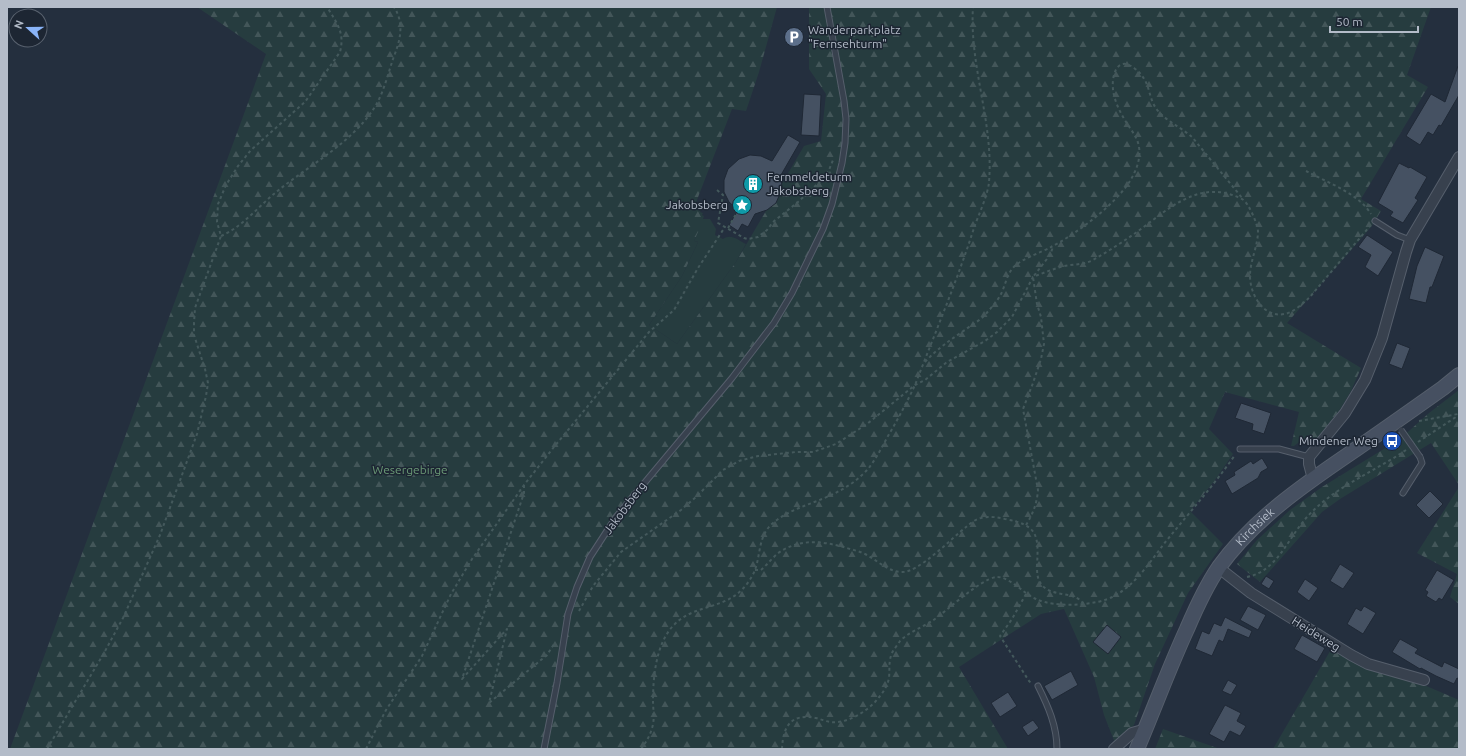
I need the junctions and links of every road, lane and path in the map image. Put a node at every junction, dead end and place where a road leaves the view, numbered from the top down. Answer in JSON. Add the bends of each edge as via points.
{"nodes":[{"id":1,"x":327,"y":7,"type":"edge"},
{"id":2,"x":394,"y":7,"type":"edge"},
{"id":3,"x":827,"y":7,"type":"edge"},
{"id":4,"x":973,"y":7,"type":"edge"},
{"id":5,"x":1459,"y":158,"type":"edge"},
{"id":6,"x":834,"y":159,"type":"dead end"},
{"id":7,"x":1306,"y":172,"type":"dead end"},
{"id":8,"x":717,"y":190,"type":"dead end"},
{"id":9,"x":1244,"y":200,"type":"junction"},
{"id":10,"x":750,"y":206,"type":"dead end"},
{"id":11,"x":1375,"y":221,"type":"junction"},
{"id":12,"x":726,"y":228,"type":"junction"},
{"id":13,"x":221,"y":236,"type":"junction"},
{"id":14,"x":1410,"y":240,"type":"junction"},
{"id":15,"x":1053,"y":246,"type":"junction"},
{"id":16,"x":1033,"y":277,"type":"junction"},
{"id":17,"x":923,"y":364,"type":"junction"},
{"id":18,"x":1459,"y":374,"type":"edge"},
{"id":19,"x":915,"y":385,"type":"junction"},
{"id":20,"x":1459,"y":415,"type":"edge"},
{"id":21,"x":1398,"y":426,"type":"junction"},
{"id":22,"x":1416,"y":444,"type":"dead end"},
{"id":23,"x":1410,"y":448,"type":"dead end"},
{"id":24,"x":1240,"y":449,"type":"joint"},
{"id":25,"x":1309,"y":457,"type":"junction"},
{"id":26,"x":1313,"y":479,"type":"junction"},
{"id":27,"x":524,"y":485,"type":"junction"},
{"id":28,"x":1403,"y":493,"type":"dead end"},
{"id":29,"x":1026,"y":525,"type":"junction"},
{"id":30,"x":1218,"y":568,"type":"junction"},
{"id":31,"x":755,"y":570,"type":"junction"},
{"id":32,"x":1234,"y":580,"type":"junction"},
{"id":33,"x":1026,"y":594,"type":"junction"},
{"id":34,"x":1084,"y":605,"type":"junction"},
{"id":35,"x":577,"y":615,"type":"dead end"},
{"id":36,"x":564,"y":637,"type":"junction"},
{"id":37,"x":1424,"y":680,"type":"dead end"},
{"id":38,"x":1038,"y":686,"type":"joint"},
{"id":39,"x":1146,"y":729,"type":"junction"},
{"id":40,"x":47,"y":749,"type":"edge"},
{"id":41,"x":366,"y":749,"type":"edge"},
{"id":42,"x":544,"y":749,"type":"edge"},
{"id":43,"x":641,"y":749,"type":"edge"},
{"id":44,"x":782,"y":749,"type":"edge"},
{"id":45,"x":1057,"y":749,"type":"edge"},
{"id":46,"x":1114,"y":749,"type":"edge"},
{"id":47,"x":1137,"y":749,"type":"edge"}],
"edges":[{"from":1,"to":13,"type":"path","via":[[342,35],[340,52],[305,102],[251,150],[238,166],[218,204],[217,222]]},
{"from":2,"to":13,"type":"path","via":[[400,20],[401,33],[397,49],[376,104],[362,124],[346,140],[276,192],[232,231]]},
{"from":3,"to":36,"type":"lane","name":"Jakobsberg","via":[[846,119],[842,163],[823,229],[792,293],[774,323],[732,378],[616,516],[590,557],[577,587]]},
{"from":4,"to":17,"type":"path","via":[[971,27],[975,62],[990,144],[989,184],[965,256]]},
{"from":5,"to":14,"type":"street"},
{"from":6,"to":12,"type":"path","via":[[827,174],[758,237],[744,238]]},
{"from":7,"to":11,"type":"path","via":[[1350,194],[1370,211]]},
{"from":8,"to":12,"type":"path","via":[[723,195],[718,223]]},
{"from":9,"to":11,"type":"path","via":[[1254,217],[1258,231],[1250,276],[1253,291],[1258,303],[1276,314],[1285,314],[1309,298]]},
{"from":9,"to":15,"type":"path","via":[[1192,137],[1158,111],[1142,74],[1131,65],[1120,65],[1112,82],[1119,111],[1138,140],[1139,158],[1136,170],[1121,193],[1100,213]]},
{"from":9,"to":16,"type":"path","via":[[1217,192],[1188,197],[1175,203],[1134,234],[1093,260]]},
{"from":10,"to":12,"type":"path","via":[[743,202]]},
{"from":11,"to":14,"type":"lane"},
{"from":12,"to":27,"type":"path","via":[[698,268],[674,310],[649,332]]},
{"from":13,"to":40,"type":"path","via":[[196,308],[194,323],[194,335],[208,383],[197,434],[160,535],[123,618]]},
{"from":14,"to":25,"type":"street","via":[[1382,338],[1365,380],[1345,413]]},
{"from":15,"to":16,"type":"path","via":[[1050,255]]},
{"from":15,"to":17,"type":"path","via":[[1017,264],[1011,270],[1001,294],[982,318],[943,345]]},
{"from":16,"to":19,"type":"path","via":[[1012,317],[997,332]]},
{"from":16,"to":29,"type":"path","via":[[1044,344],[1023,408],[1038,490],[1032,516]]},
{"from":17,"to":19,"type":"path"},
{"from":18,"to":21,"type":"main road","name":"Kirchsiek"},
{"from":19,"to":31,"type":"path","via":[[867,470],[839,491],[789,513],[773,523],[764,534]]},
{"from":19,"to":35,"type":"path","via":[[867,424],[836,444],[813,452],[739,460],[723,470],[681,510],[622,552],[593,586]]},
{"from":20,"to":21,"type":"path"},
{"from":20,"to":22,"type":"path"},
{"from":21,"to":26,"type":"main road","name":"Kirchsiek"},
{"from":21,"to":28,"type":"lane","bridge":true,"via":[[1422,463]]},
{"from":23,"to":32,"type":"path","via":[[1330,496],[1318,506],[1266,569],[1256,575]]},
{"from":24,"to":25,"type":"lane","via":[[1279,449]]},
{"from":24,"to":34,"type":"path","via":[[1216,483],[1126,589],[1114,597]]},
{"from":25,"to":26,"type":"street"},
{"from":26,"to":30,"type":"main road","name":"Kirchsiek","via":[[1252,528]]},
{"from":27,"to":36,"type":"path","via":[[524,493],[462,679],[507,629],[489,703]]},
{"from":27,"to":41,"type":"path","via":[[468,565],[451,594],[422,656],[386,710]]},
{"from":29,"to":31,"type":"path","via":[[994,517],[980,518],[950,539],[929,559],[904,572],[895,571],[864,553],[820,542],[794,545],[781,550],[761,570]]},
{"from":29,"to":34,"type":"path","via":[[1033,530],[1037,542],[1037,574],[1043,586],[1047,590],[1079,599]]},
{"from":30,"to":32,"type":"street","name":"Heideweg"},
{"from":30,"to":39,"type":"main road","name":"Kirchsiek","via":[[1173,660]]},
{"from":31,"to":43,"type":"path","via":[[738,594],[696,610],[672,626],[664,640],[655,668],[653,726]]},
{"from":32,"to":37,"type":"street","name":"Heideweg","via":[[1368,664]]},
{"from":33,"to":34,"type":"path","via":[[1046,603]]},
{"from":33,"to":38,"type":"path","via":[[1000,636],[1029,681]]},
{"from":33,"to":44,"type":"path","via":[[1000,577],[989,579],[900,641],[890,658],[886,686],[873,703],[854,717],[836,723],[798,717],[785,730]]},
{"from":36,"to":42,"type":"lane","name":"Jakobsberg"},
{"from":38,"to":45,"type":"lane","via":[[1054,724]]},
{"from":39,"to":46,"type":"street","via":[[1132,733]]},
{"from":39,"to":47,"type":"main road","name":"Kirchsiek"}]}
